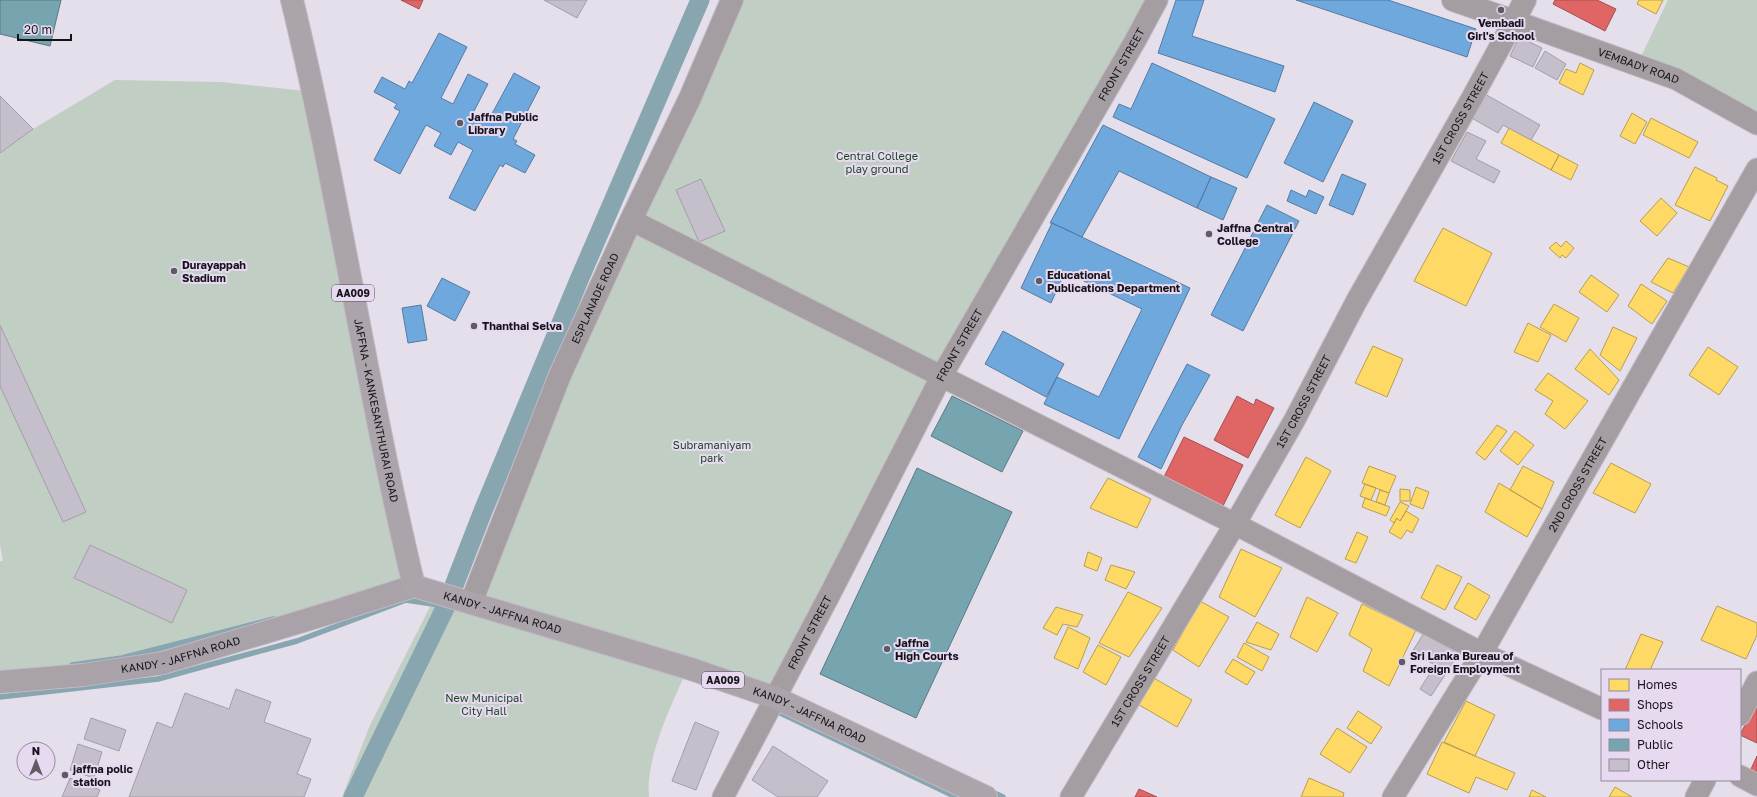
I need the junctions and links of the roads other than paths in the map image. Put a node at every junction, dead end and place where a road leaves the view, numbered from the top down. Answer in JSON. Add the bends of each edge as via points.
{"nodes":[{"id":1,"x":292,"y":0,"type":"edge"},
{"id":2,"x":732,"y":0,"type":"edge"},
{"id":3,"x":1157,"y":0,"type":"edge"},
{"id":4,"x":1453,"y":0,"type":"edge"},
{"id":5,"x":1525,"y":0,"type":"edge"},
{"id":6,"x":1514,"y":21,"type":"junction"},
{"id":7,"x":1757,"y":124,"type":"edge"},
{"id":8,"x":1757,"y":169,"type":"edge"},
{"id":9,"x":631,"y":220,"type":"junction"},
{"id":10,"x":942,"y":377,"type":"junction"},
{"id":11,"x":1235,"y":524,"type":"junction"},
{"id":12,"x":414,"y":586,"type":"junction"},
{"id":13,"x":471,"y":603,"type":"junction"},
{"id":14,"x":1482,"y":653,"type":"junction"},
{"id":15,"x":0,"y":682,"type":"edge"},
{"id":16,"x":1757,"y":682,"type":"edge"},
{"id":17,"x":776,"y":698,"type":"junction"},
{"id":18,"x":1601,"y":710,"type":"edge"},
{"id":19,"x":1741,"y":713,"type":"edge"},
{"id":20,"x":1741,"y":777,"type":"edge"},
{"id":21,"x":1704,"y":781,"type":"edge"},
{"id":22,"x":1757,"y":785,"type":"edge"},
{"id":23,"x":723,"y":797,"type":"edge"},
{"id":24,"x":986,"y":797,"type":"edge"},
{"id":25,"x":1071,"y":797,"type":"edge"},
{"id":26,"x":1393,"y":797,"type":"edge"},
{"id":27,"x":1696,"y":797,"type":"edge"}],
"edges":[{"from":1,"to":12,"type":"highway","name":"JAFFNA - KANKESANTHURAI ROAD","number":"AA009","via":[[315,100],[396,510]]},
{"from":2,"to":9,"type":"street","name":"ESPLANADE ROAD","via":[[690,98]]},
{"from":3,"to":10,"type":"street","name":"FRONT STREET","via":[[1136,42]]},
{"from":4,"to":6,"type":"street"},
{"from":5,"to":6,"type":"street","name":"1ST CROSS STREET"},
{"from":6,"to":7,"type":"street","name":"VEMBADY ROAD","via":[[1676,79]]},
{"from":6,"to":11,"type":"street","name":"1ST CROSS STREET"},
{"from":8,"to":14,"type":"street","name":"2ND CROSS STREET"},
{"from":9,"to":10,"type":"street"},
{"from":9,"to":13,"type":"street","name":"ESPLANADE ROAD","via":[[560,375]]},
{"from":10,"to":11,"type":"street"},
{"from":10,"to":17,"type":"street","name":"FRONT STREET"},
{"from":11,"to":14,"type":"street"},
{"from":11,"to":25,"type":"street","name":"1ST CROSS STREET"},
{"from":12,"to":13,"type":"highway","name":"KANDY - JAFFNA ROAD","number":"AA009"},
{"from":12,"to":15,"type":"main road","name":"KANDY - JAFFNA ROAD","via":[[163,663],[83,675]]},
{"from":13,"to":17,"type":"highway","name":"KANDY - JAFFNA ROAD","number":"AA009","via":[[688,668]]},
{"from":14,"to":18,"type":"street"},
{"from":14,"to":26,"type":"street","name":"2ND CROSS STREET"},
{"from":16,"to":19,"type":"street"},
{"from":17,"to":23,"type":"street"},
{"from":17,"to":24,"type":"highway","name":"KANDY - JAFFNA ROAD","number":"AA009"},
{"from":20,"to":22,"type":"street"},
{"from":21,"to":27,"type":"street"}]}
